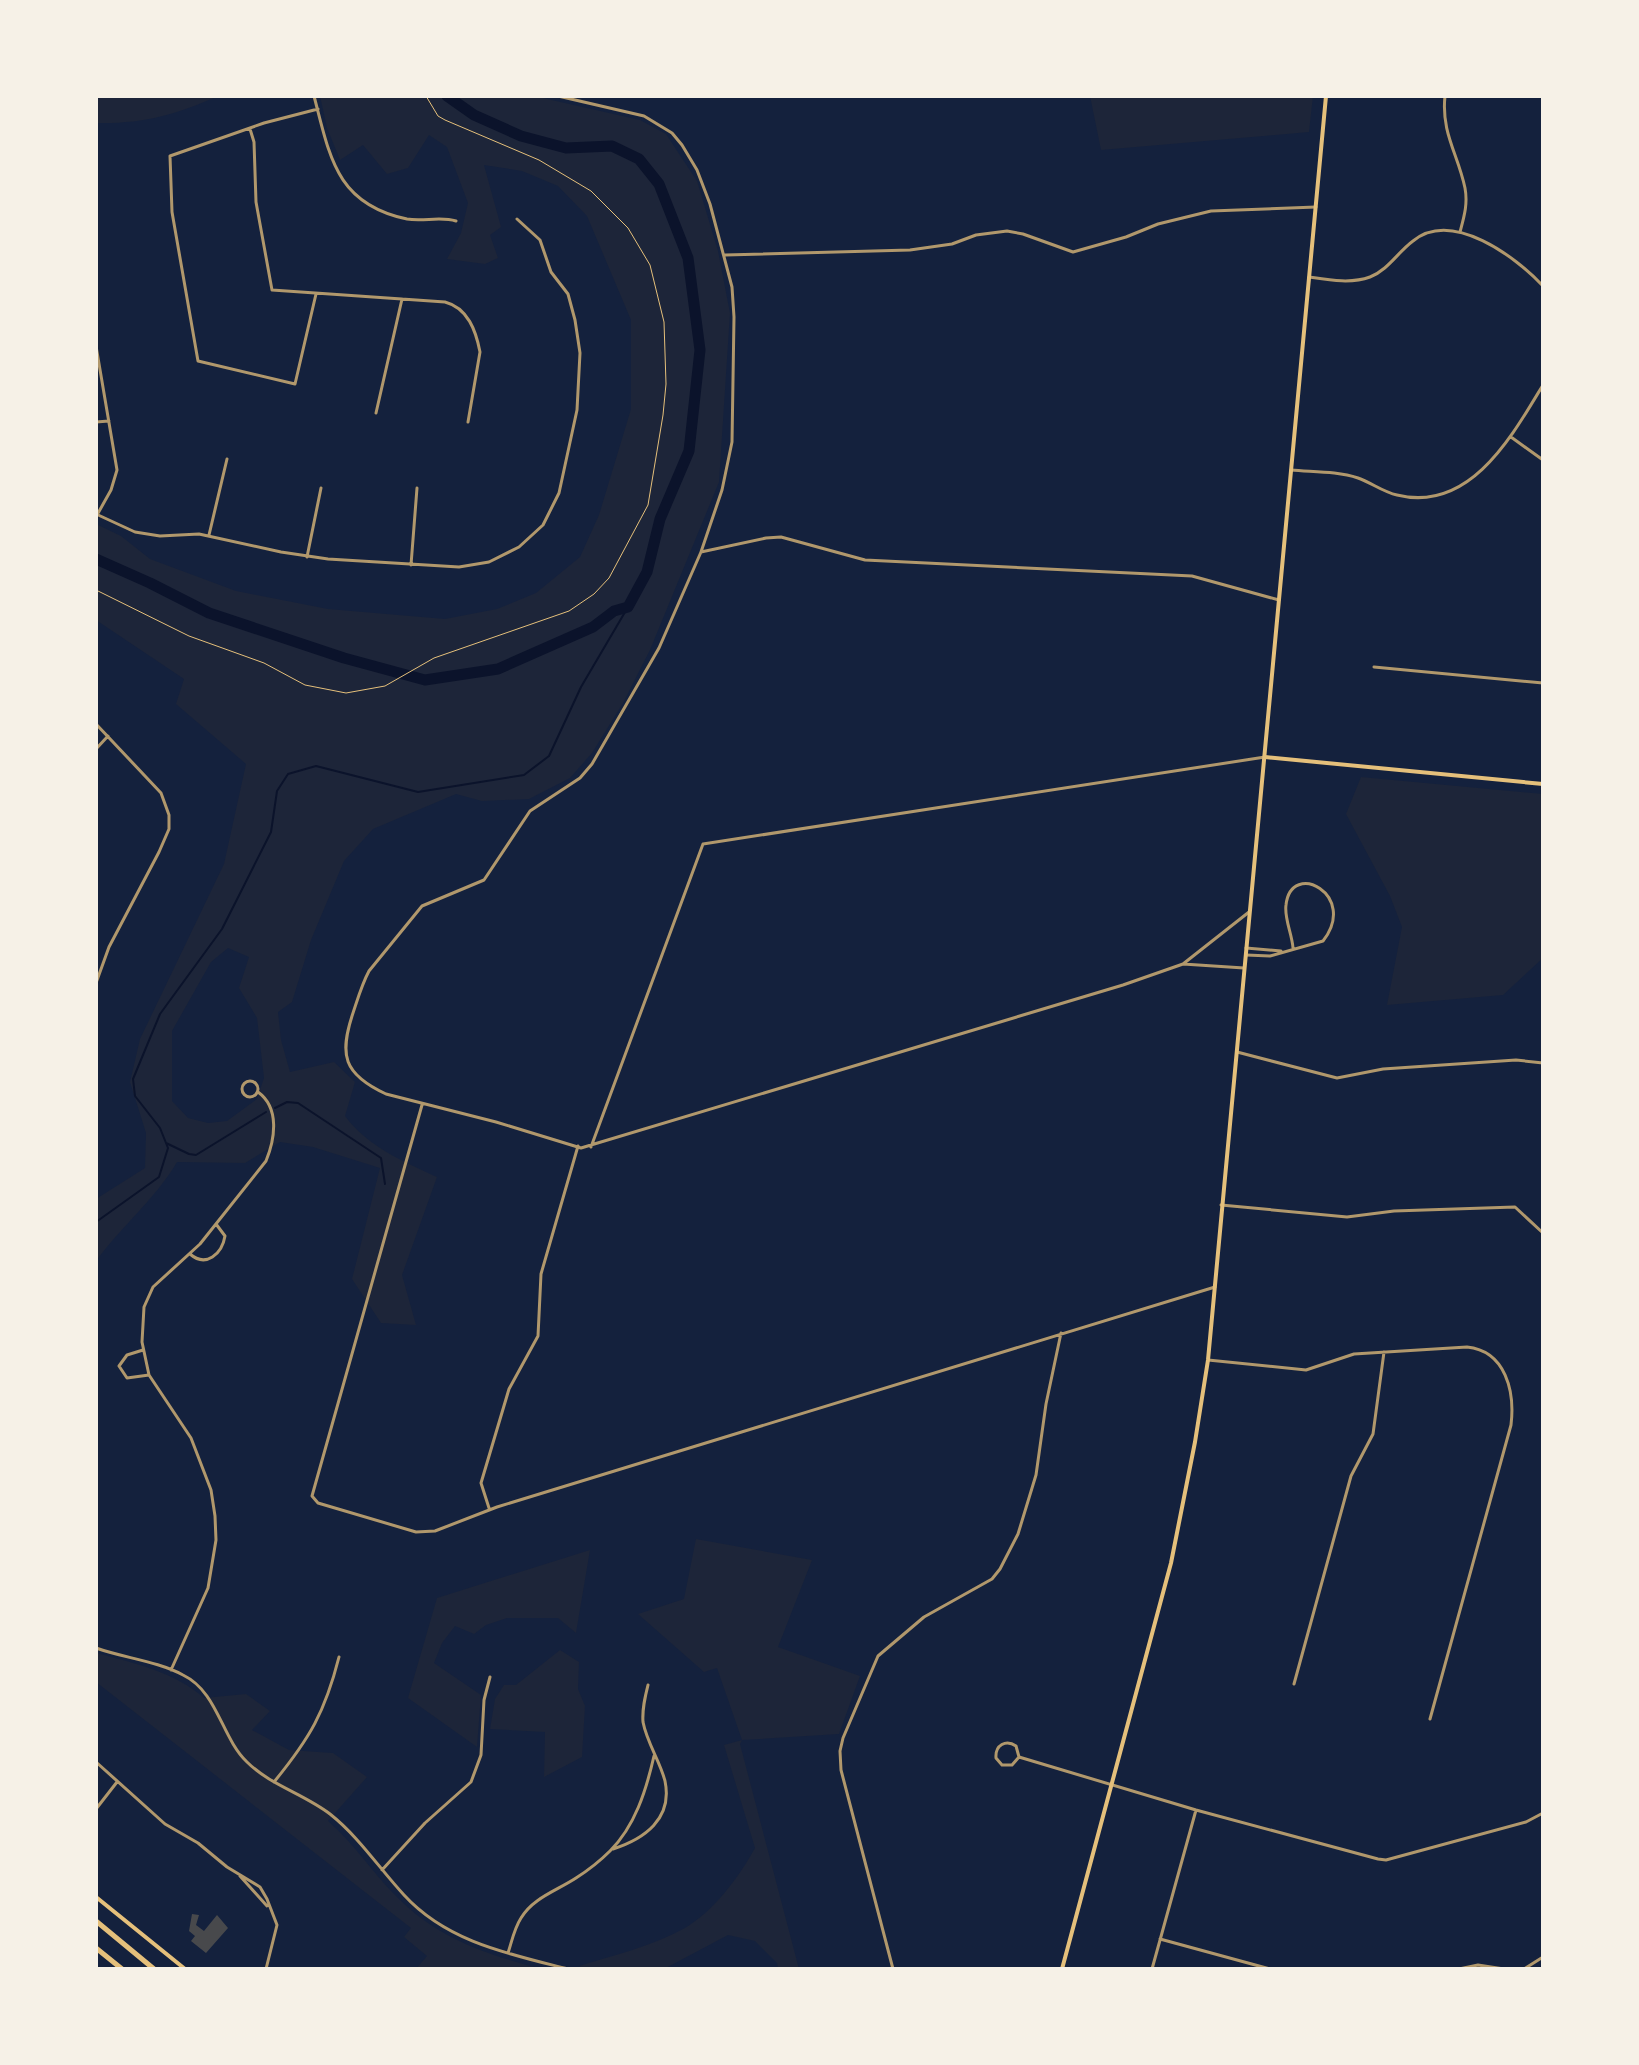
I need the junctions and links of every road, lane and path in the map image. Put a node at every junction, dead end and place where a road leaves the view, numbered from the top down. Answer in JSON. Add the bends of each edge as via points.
{"nodes":[{"id":1,"x":314,"y":96,"type":"edge"},
{"id":2,"x":558,"y":96,"type":"edge"},
{"id":3,"x":1326,"y":96,"type":"edge"},
{"id":4,"x":1445,"y":96,"type":"edge"},
{"id":5,"x":318,"y":109,"type":"junction"},
{"id":6,"x":250,"y":128,"type":"junction"},
{"id":7,"x":1316,"y":207,"type":"junction"},
{"id":8,"x":517,"y":219,"type":"dead end"},
{"id":9,"x":456,"y":221,"type":"dead end"},
{"id":10,"x":1460,"y":232,"type":"junction"},
{"id":11,"x":725,"y":255,"type":"junction"},
{"id":12,"x":1309,"y":277,"type":"junction"},
{"id":13,"x":1543,"y":286,"type":"edge"},
{"id":14,"x":316,"y":294,"type":"junction"},
{"id":15,"x":402,"y":299,"type":"junction"},
{"id":16,"x":96,"y":346,"type":"edge"},
{"id":17,"x":1543,"y":385,"type":"edge"},
{"id":18,"x":376,"y":413,"type":"dead end"},
{"id":19,"x":109,"y":421,"type":"junction"},
{"id":20,"x":96,"y":422,"type":"edge"},
{"id":21,"x":468,"y":422,"type":"dead end"},
{"id":22,"x":1511,"y":437,"type":"junction"},
{"id":23,"x":227,"y":459,"type":"dead end"},
{"id":24,"x":1543,"y":460,"type":"edge"},
{"id":25,"x":1291,"y":470,"type":"junction"},
{"id":26,"x":321,"y":488,"type":"dead end"},
{"id":27,"x":417,"y":488,"type":"dead end"},
{"id":28,"x":96,"y":515,"type":"edge"},
{"id":29,"x":209,"y":535,"type":"junction"},
{"id":30,"x":701,"y":552,"type":"junction"},
{"id":31,"x":307,"y":557,"type":"junction"},
{"id":32,"x":411,"y":565,"type":"junction"},
{"id":33,"x":96,"y":590,"type":"edge"},
{"id":34,"x":1279,"y":600,"type":"junction"},
{"id":35,"x":1374,"y":667,"type":"dead end"},
{"id":36,"x":413,"y":670,"type":"dead end"},
{"id":37,"x":1543,"y":683,"type":"edge"},
{"id":38,"x":96,"y":724,"type":"edge"},
{"id":39,"x":108,"y":736,"type":"junction"},
{"id":40,"x":96,"y":749,"type":"edge"},
{"id":41,"x":1265,"y":757,"type":"junction"},
{"id":42,"x":1543,"y":784,"type":"edge"},
{"id":43,"x":1250,"y":911,"type":"junction"},
{"id":44,"x":1246,"y":948,"type":"junction"},
{"id":45,"x":1293,"y":948,"type":"junction"},
{"id":46,"x":1281,"y":951,"type":"junction"},
{"id":47,"x":1246,"y":955,"type":"junction"},
{"id":48,"x":1183,"y":964,"type":"junction"},
{"id":49,"x":1244,"y":968,"type":"junction"},
{"id":50,"x":96,"y":983,"type":"edge"},
{"id":51,"x":1237,"y":1052,"type":"junction"},
{"id":52,"x":1543,"y":1063,"type":"edge"},
{"id":53,"x":258,"y":1092,"type":"junction"},
{"id":54,"x":422,"y":1105,"type":"junction"},
{"id":55,"x":578,"y":1146,"type":"junction"},
{"id":56,"x":591,"y":1147,"type":"junction"},
{"id":57,"x":1221,"y":1205,"type":"junction"},
{"id":58,"x":216,"y":1224,"type":"junction"},
{"id":59,"x":1543,"y":1233,"type":"edge"},
{"id":60,"x":190,"y":1254,"type":"junction"},
{"id":61,"x":1215,"y":1287,"type":"junction"},
{"id":62,"x":1061,"y":1333,"type":"junction"},
{"id":63,"x":143,"y":1350,"type":"junction"},
{"id":64,"x":1384,"y":1352,"type":"junction"},
{"id":65,"x":1208,"y":1360,"type":"junction"},
{"id":66,"x":149,"y":1375,"type":"junction"},
{"id":67,"x":490,"y":1509,"type":"junction"},
{"id":68,"x":96,"y":1648,"type":"edge"},
{"id":69,"x":339,"y":1657,"type":"dead end"},
{"id":70,"x":171,"y":1670,"type":"junction"},
{"id":71,"x":490,"y":1677,"type":"dead end"},
{"id":72,"x":1294,"y":1684,"type":"dead end"},
{"id":73,"x":648,"y":1685,"type":"dead end"},
{"id":74,"x":1430,"y":1719,"type":"dead end"},
{"id":75,"x":654,"y":1756,"type":"junction"},
{"id":76,"x":1019,"y":1757,"type":"junction"},
{"id":77,"x":96,"y":1762,"type":"edge"},
{"id":78,"x":117,"y":1782,"type":"junction"},
{"id":79,"x":274,"y":1782,"type":"junction"},
{"id":80,"x":1113,"y":1785,"type":"junction"},
{"id":81,"x":96,"y":1809,"type":"edge"},
{"id":82,"x":1196,"y":1810,"type":"junction"},
{"id":83,"x":1543,"y":1813,"type":"edge"},
{"id":84,"x":611,"y":1850,"type":"junction"},
{"id":85,"x":382,"y":1870,"type":"junction"},
{"id":86,"x":240,"y":1876,"type":"junction"},
{"id":87,"x":96,"y":1897,"type":"edge"},
{"id":88,"x":269,"y":1907,"type":"junction"},
{"id":89,"x":96,"y":1921,"type":"edge"},
{"id":90,"x":1160,"y":1939,"type":"junction"},
{"id":91,"x":96,"y":1948,"type":"edge"},
{"id":92,"x":508,"y":1954,"type":"junction"},
{"id":93,"x":1543,"y":1957,"type":"edge"},
{"id":94,"x":122,"y":1969,"type":"edge"},
{"id":95,"x":154,"y":1969,"type":"edge"},
{"id":96,"x":185,"y":1969,"type":"edge"},
{"id":97,"x":266,"y":1969,"type":"edge"},
{"id":98,"x":568,"y":1969,"type":"edge"},
{"id":99,"x":893,"y":1969,"type":"edge"},
{"id":100,"x":1062,"y":1969,"type":"edge"},
{"id":101,"x":1152,"y":1969,"type":"edge"},
{"id":102,"x":1270,"y":1969,"type":"edge"},
{"id":103,"x":1459,"y":1969,"type":"edge"},
{"id":104,"x":1504,"y":1969,"type":"edge"},
{"id":105,"x":1524,"y":1969,"type":"edge"}],
"edges":[{"from":1,"to":5,"type":"street"},
{"from":2,"to":11,"type":"street","via":[[644,116],[672,133],[703,183]]},
{"from":3,"to":7,"type":"main road"},
{"from":4,"to":10,"type":"street","via":[[1445,128],[1465,188]]},
{"from":5,"to":6,"type":"street"},
{"from":5,"to":9,"type":"street","via":[[333,163],[355,197],[398,217]]},
{"from":6,"to":14,"type":"street","via":[[256,202],[272,290]]},
{"from":6,"to":14,"type":"street","via":[[170,156],[172,212],[198,361],[295,384]]},
{"from":7,"to":11,"type":"street","via":[[1211,211],[1073,252],[1007,231],[910,250]]},
{"from":7,"to":12,"type":"main road"},
{"from":8,"to":32,"type":"street","via":[[540,240],[551,272],[568,294],[579,342],[577,410],[559,493],[543,525],[509,553],[478,565]]},
{"from":10,"to":12,"type":"street","via":[[1422,235],[1386,267],[1360,280]]},
{"from":10,"to":13,"type":"street","via":[[1500,251]]},
{"from":11,"to":30,"type":"street","via":[[734,317],[732,442],[727,476]]},
{"from":12,"to":25,"type":"main road"},
{"from":14,"to":15,"type":"street"},
{"from":15,"to":18,"type":"street"},
{"from":15,"to":21,"type":"street","via":[[454,305],[467,316],[480,352]]},
{"from":16,"to":19,"type":"street"},
{"from":17,"to":22,"type":"street"},
{"from":19,"to":20,"type":"street"},
{"from":19,"to":28,"type":"street","via":[[117,470]]},
{"from":22,"to":24,"type":"street"},
{"from":22,"to":25,"type":"street","via":[[1472,478],[1431,496],[1404,497],[1355,477]]},
{"from":23,"to":29,"type":"street"},
{"from":25,"to":34,"type":"main road"},
{"from":26,"to":31,"type":"street"},
{"from":27,"to":32,"type":"street"},
{"from":28,"to":29,"type":"street","via":[[144,534]]},
{"from":29,"to":31,"type":"street"},
{"from":30,"to":34,"type":"street","via":[[781,537],[865,560],[1192,576]]},
{"from":30,"to":54,"type":"street","via":[[659,648],[592,764],[530,811],[484,880],[422,906],[369,971],[347,1031],[348,1063],[374,1088]]},
{"from":31,"to":32,"type":"street"},
{"from":33,"to":36,"type":"path","via":[[189,636],[319,689],[368,691]]},
{"from":34,"to":41,"type":"main road"},
{"from":35,"to":37,"type":"street"},
{"from":38,"to":39,"type":"street"},
{"from":39,"to":40,"type":"street"},
{"from":39,"to":50,"type":"street","via":[[161,793],[169,829]]},
{"from":41,"to":42,"type":"main road"},
{"from":41,"to":43,"type":"main road"},
{"from":41,"to":56,"type":"street","via":[[703,844]]},
{"from":43,"to":44,"type":"main road"},
{"from":43,"to":48,"type":"street"},
{"from":44,"to":46,"type":"street"},
{"from":44,"to":47,"type":"main road"},
{"from":45,"to":45,"type":"street","via":[[1319,943],[1329,932],[1331,900],[1318,885],[1298,886],[1287,900]]},
{"from":45,"to":46,"type":"street"},
{"from":46,"to":47,"type":"street"},
{"from":47,"to":49,"type":"main road"},
{"from":48,"to":49,"type":"street"},
{"from":48,"to":56,"type":"street"},
{"from":49,"to":51,"type":"main road"},
{"from":51,"to":52,"type":"street","via":[[1337,1078],[1383,1069],[1516,1060]]},
{"from":51,"to":57,"type":"main road"},
{"from":53,"to":53,"type":"street","via":[[254,1081],[243,1085],[247,1096]]},
{"from":53,"to":58,"type":"street","via":[[272,1115],[272,1145],[257,1176]]},
{"from":54,"to":55,"type":"street"},
{"from":54,"to":67,"type":"street","via":[[313,1500],[416,1532],[435,1531]]},
{"from":55,"to":56,"type":"street"},
{"from":55,"to":67,"type":"street","via":[[541,1274],[538,1336],[509,1389],[481,1483]]},
{"from":57,"to":59,"type":"street","via":[[1347,1217],[1515,1207]]},
{"from":57,"to":61,"type":"main road"},
{"from":58,"to":60,"type":"street"},
{"from":58,"to":60,"type":"street","via":[[225,1236],[218,1252],[205,1261]]},
{"from":60,"to":63,"type":"street","via":[[148,1296]]},
{"from":61,"to":62,"type":"street"},
{"from":61,"to":65,"type":"main road"},
{"from":62,"to":67,"type":"street"},
{"from":62,"to":99,"type":"street","via":[[1033,1487],[1000,1569],[887,1646],[871,1667],[843,1738],[841,1770]]},
{"from":63,"to":66,"type":"street"},
{"from":63,"to":66,"type":"street","via":[[127,1355],[119,1366],[127,1378]]},
{"from":64,"to":65,"type":"street","via":[[1354,1354],[1306,1370]]},
{"from":64,"to":72,"type":"street","via":[[1373,1434],[1351,1476]]},
{"from":64,"to":74,"type":"street","via":[[1482,1349],[1508,1379],[1511,1397],[1511,1425]]},
{"from":65,"to":80,"type":"main road","via":[[1171,1563]]},
{"from":66,"to":70,"type":"street","via":[[191,1438],[215,1516],[208,1588]]},
{"from":68,"to":70,"type":"street"},
{"from":69,"to":79,"type":"street","via":[[322,1713]]},
{"from":70,"to":79,"type":"street","via":[[206,1693],[235,1748]]},
{"from":71,"to":85,"type":"street","via":[[481,1755],[471,1782]]},
{"from":73,"to":75,"type":"street","via":[[643,1718]]},
{"from":75,"to":84,"type":"street","via":[[636,1813]]},
{"from":75,"to":84,"type":"street","via":[[664,1779],[662,1812],[637,1840]]},
{"from":76,"to":76,"type":"street","via":[[1013,1744],[996,1749],[1002,1765],[1012,1765]]},
{"from":76,"to":80,"type":"street"},
{"from":77,"to":78,"type":"street"},
{"from":78,"to":81,"type":"street"},
{"from":78,"to":86,"type":"street","via":[[165,1824]]},
{"from":79,"to":85,"type":"street","via":[[330,1815]]},
{"from":80,"to":82,"type":"street"},
{"from":80,"to":100,"type":"main road"},
{"from":82,"to":83,"type":"street","via":[[1386,1860]]},
{"from":82,"to":90,"type":"street"},
{"from":84,"to":92,"type":"street","via":[[532,1904],[521,1917]]},
{"from":85,"to":92,"type":"street","via":[[405,1897],[443,1927]]},
{"from":86,"to":88,"type":"street"},
{"from":86,"to":88,"type":"street","via":[[260,1887]]},
{"from":87,"to":96,"type":"main road"},
{"from":88,"to":97,"type":"street","via":[[277,1925]]},
{"from":89,"to":95,"type":"highway"},
{"from":90,"to":101,"type":"street"},
{"from":90,"to":102,"type":"street"},
{"from":91,"to":94,"type":"highway"},
{"from":92,"to":98,"type":"street"},
{"from":93,"to":105,"type":"street"},
{"from":103,"to":104,"type":"street"}]}
